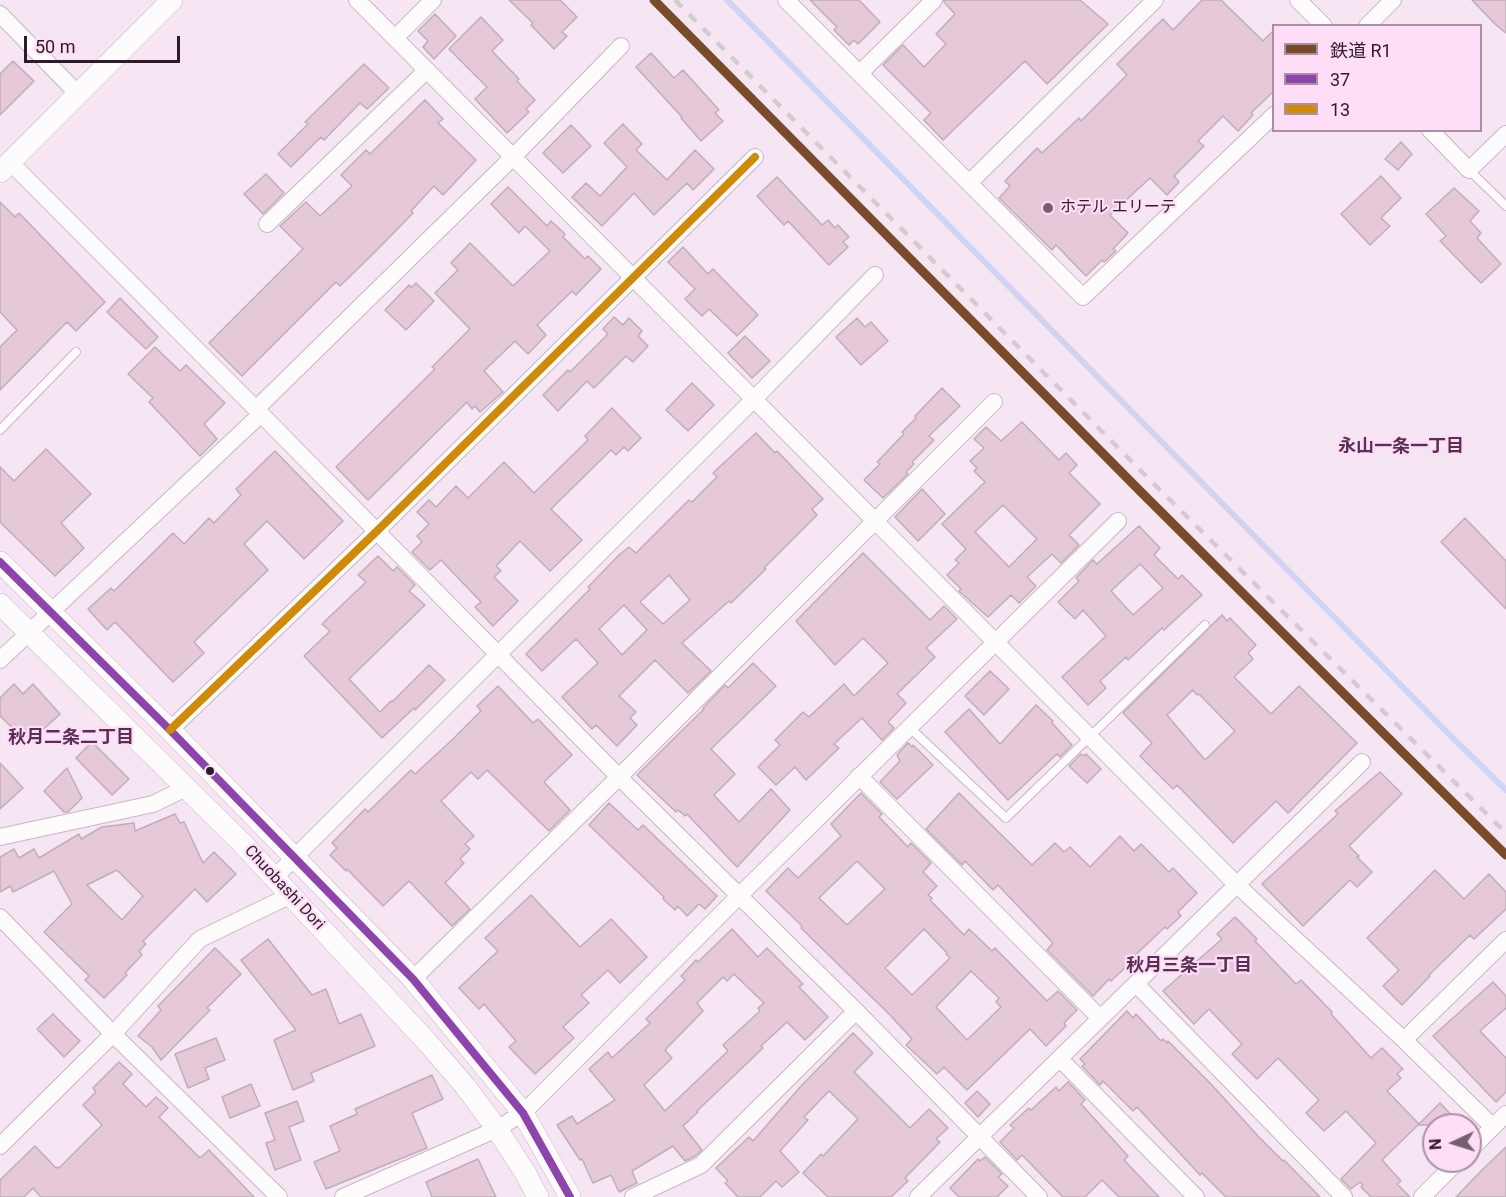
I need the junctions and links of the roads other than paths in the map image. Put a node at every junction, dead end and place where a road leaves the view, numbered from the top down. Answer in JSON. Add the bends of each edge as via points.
{"nodes":[{"id":1,"x":172,"y":0,"type":"edge"},
{"id":2,"x":357,"y":0,"type":"edge"},
{"id":3,"x":433,"y":0,"type":"edge"},
{"id":4,"x":786,"y":0,"type":"edge"},
{"id":5,"x":934,"y":0,"type":"edge"},
{"id":6,"x":1155,"y":0,"type":"edge"},
{"id":7,"x":1298,"y":0,"type":"edge"},
{"id":8,"x":1394,"y":0,"type":"edge"},
{"id":9,"x":0,"y":14,"type":"edge"},
{"id":10,"x":1322,"y":24,"type":"edge"},
{"id":11,"x":1369,"y":24,"type":"edge"},
{"id":12,"x":395,"y":38,"type":"junction"},
{"id":13,"x":621,"y":46,"type":"dead end"},
{"id":14,"x":427,"y":70,"type":"junction"},
{"id":15,"x":860,"y":73,"type":"junction"},
{"id":16,"x":77,"y":93,"type":"junction"},
{"id":17,"x":1272,"y":117,"type":"edge"},
{"id":18,"x":1432,"y":132,"type":"edge"},
{"id":19,"x":1506,"y":134,"type":"edge"},
{"id":20,"x":513,"y":157,"type":"junction"},
{"id":21,"x":755,"y":157,"type":"dead end"},
{"id":22,"x":5,"y":167,"type":"edge"},
{"id":23,"x":1469,"y":170,"type":"junction"},
{"id":24,"x":969,"y":183,"type":"junction"},
{"id":25,"x":1506,"y":206,"type":"edge"},
{"id":26,"x":267,"y":224,"type":"dead end"},
{"id":27,"x":875,"y":275,"type":"dead end"},
{"id":28,"x":634,"y":278,"type":"junction"},
{"id":29,"x":76,"y":352,"type":"dead end"},
{"id":30,"x":754,"y":399,"type":"junction"},
{"id":31,"x":994,"y":402,"type":"dead end"},
{"id":32,"x":259,"y":411,"type":"junction"},
{"id":33,"x":0,"y":429,"type":"edge"},
{"id":34,"x":874,"y":521,"type":"junction"},
{"id":35,"x":1118,"y":521,"type":"dead end"},
{"id":36,"x":377,"y":531,"type":"junction"},
{"id":37,"x":0,"y":562,"type":"edge"},
{"id":38,"x":0,"y":604,"type":"edge"},
{"id":39,"x":49,"y":612,"type":"junction"},
{"id":40,"x":1205,"y":625,"type":"dead end"},
{"id":41,"x":28,"y":632,"type":"junction"},
{"id":42,"x":996,"y":643,"type":"junction"},
{"id":43,"x":498,"y":655,"type":"junction"},
{"id":44,"x":0,"y":660,"type":"edge"},
{"id":45,"x":909,"y":727,"type":"junction"},
{"id":46,"x":170,"y":730,"type":"junction"},
{"id":47,"x":1090,"y":737,"type":"junction"},
{"id":48,"x":1362,"y":762,"type":"dead end"},
{"id":49,"x":859,"y":776,"type":"junction"},
{"id":50,"x":619,"y":777,"type":"junction"},
{"id":51,"x":186,"y":788,"type":"junction"},
{"id":52,"x":0,"y":837,"type":"edge"},
{"id":53,"x":294,"y":856,"type":"junction"},
{"id":54,"x":274,"y":877,"type":"junction"},
{"id":55,"x":1237,"y":885,"type":"junction"},
{"id":56,"x":291,"y":895,"type":"junction"},
{"id":57,"x":739,"y":896,"type":"junction"},
{"id":58,"x":0,"y":917,"type":"edge"},
{"id":59,"x":1506,"y":940,"type":"edge"},
{"id":60,"x":414,"y":979,"type":"junction"},
{"id":61,"x":1136,"y":984,"type":"junction"},
{"id":62,"x":856,"y":1011,"type":"junction"},
{"id":63,"x":1100,"y":1018,"type":"junction"},
{"id":64,"x":113,"y":1034,"type":"junction"},
{"id":65,"x":1404,"y":1040,"type":"junction"},
{"id":66,"x":1060,"y":1059,"type":"junction"},
{"id":67,"x":523,"y":1113,"type":"junction"},
{"id":68,"x":1506,"y":1114,"type":"edge"},
{"id":69,"x":1493,"y":1127,"type":"junction"},
{"id":70,"x":497,"y":1130,"type":"junction"},
{"id":71,"x":980,"y":1137,"type":"junction"},
{"id":72,"x":1482,"y":1138,"type":"edge"},
{"id":73,"x":0,"y":1146,"type":"edge"},
{"id":74,"x":1446,"y":1173,"type":"edge"},
{"id":75,"x":1424,"y":1196,"type":"edge"},
{"id":76,"x":279,"y":1197,"type":"edge"},
{"id":77,"x":343,"y":1197,"type":"edge"},
{"id":78,"x":538,"y":1197,"type":"edge"},
{"id":79,"x":570,"y":1197,"type":"edge"},
{"id":80,"x":633,"y":1197,"type":"edge"},
{"id":81,"x":918,"y":1197,"type":"edge"},
{"id":82,"x":1039,"y":1197,"type":"edge"},
{"id":83,"x":1196,"y":1197,"type":"edge"},
{"id":84,"x":1344,"y":1197,"type":"edge"}],
"edges":[{"from":1,"to":16,"type":"street"},
{"from":2,"to":12,"type":"street"},
{"from":3,"to":12,"type":"street"},
{"from":4,"to":15,"type":"street"},
{"from":5,"to":15,"type":"street"},
{"from":6,"to":24,"type":"street"},
{"from":7,"to":10,"type":"street"},
{"from":8,"to":11,"type":"street"},
{"from":9,"to":16,"type":"street"},
{"from":12,"to":14,"type":"street"},
{"from":13,"to":20,"type":"street"},
{"from":14,"to":20,"type":"street"},
{"from":14,"to":26,"type":"street"},
{"from":15,"to":24,"type":"street"},
{"from":16,"to":22,"type":"street"},
{"from":17,"to":24,"type":"street","via":[[1083,297]]},
{"from":18,"to":23,"type":"street"},
{"from":19,"to":23,"type":"street"},
{"from":20,"to":28,"type":"street"},
{"from":20,"to":32,"type":"street"},
{"from":21,"to":28,"type":"street"},
{"from":22,"to":32,"type":"street"},
{"from":23,"to":25,"type":"lane"},
{"from":27,"to":30,"type":"street"},
{"from":28,"to":30,"type":"street"},
{"from":28,"to":36,"type":"street"},
{"from":29,"to":33,"type":"lane"},
{"from":30,"to":34,"type":"street"},
{"from":30,"to":43,"type":"street"},
{"from":31,"to":34,"type":"street"},
{"from":32,"to":36,"type":"street"},
{"from":32,"to":39,"type":"street"},
{"from":34,"to":42,"type":"street"},
{"from":34,"to":50,"type":"street"},
{"from":35,"to":42,"type":"street"},
{"from":36,"to":43,"type":"street"},
{"from":36,"to":46,"type":"street"},
{"from":37,"to":39,"type":"street","name":"Chuobashi Dori"},
{"from":38,"to":41,"type":"street","name":"Chuobashi Dori"},
{"from":39,"to":41,"type":"street"},
{"from":39,"to":46,"type":"street","name":"Chuobashi Dori"},
{"from":40,"to":47,"type":"lane"},
{"from":41,"to":44,"type":"street"},
{"from":41,"to":51,"type":"street","name":"Chuobashi Dori"},
{"from":42,"to":45,"type":"street"},
{"from":42,"to":47,"type":"street"},
{"from":43,"to":50,"type":"street"},
{"from":43,"to":53,"type":"street"},
{"from":45,"to":47,"type":"lane","via":[[1006,818]]},
{"from":45,"to":49,"type":"street"},
{"from":46,"to":53,"type":"street","name":"Chuobashi Dori"},
{"from":47,"to":55,"type":"street"},
{"from":48,"to":55,"type":"street"},
{"from":49,"to":57,"type":"street"},
{"from":49,"to":63,"type":"street"},
{"from":50,"to":57,"type":"street"},
{"from":50,"to":60,"type":"street"},
{"from":51,"to":52,"type":"street","via":[[153,804]]},
{"from":51,"to":54,"type":"street","name":"Chuobashi Dori"},
{"from":53,"to":54,"type":"street"},
{"from":53,"to":60,"type":"street","name":"Chuobashi Dori"},
{"from":54,"to":56,"type":"street","name":"Chuobashi Dori"},
{"from":55,"to":61,"type":"street"},
{"from":55,"to":65,"type":"street"},
{"from":56,"to":64,"type":"street","via":[[200,939]]},
{"from":56,"to":70,"type":"street","name":"Chuobashi Dori","via":[[427,1042]]},
{"from":57,"to":62,"type":"street"},
{"from":57,"to":67,"type":"street"},
{"from":58,"to":64,"type":"street"},
{"from":59,"to":65,"type":"street"},
{"from":60,"to":67,"type":"street","name":"Chuobashi Dori"},
{"from":61,"to":63,"type":"street"},
{"from":61,"to":84,"type":"street"},
{"from":62,"to":71,"type":"street"},
{"from":62,"to":80,"type":"street","via":[[701,1166]]},
{"from":63,"to":66,"type":"street"},
{"from":64,"to":73,"type":"street"},
{"from":64,"to":76,"type":"street"},
{"from":65,"to":69,"type":"street"},
{"from":66,"to":71,"type":"street"},
{"from":66,"to":83,"type":"street"},
{"from":67,"to":70,"type":"street"},
{"from":67,"to":79,"type":"street","name":"Chuobashi Dori"},
{"from":68,"to":69,"type":"street"},
{"from":69,"to":72,"type":"street"},
{"from":70,"to":77,"type":"street"},
{"from":70,"to":78,"type":"street","name":"Chuobashi Dori"},
{"from":71,"to":81,"type":"street"},
{"from":71,"to":82,"type":"street"},
{"from":74,"to":75,"type":"street"}]}
